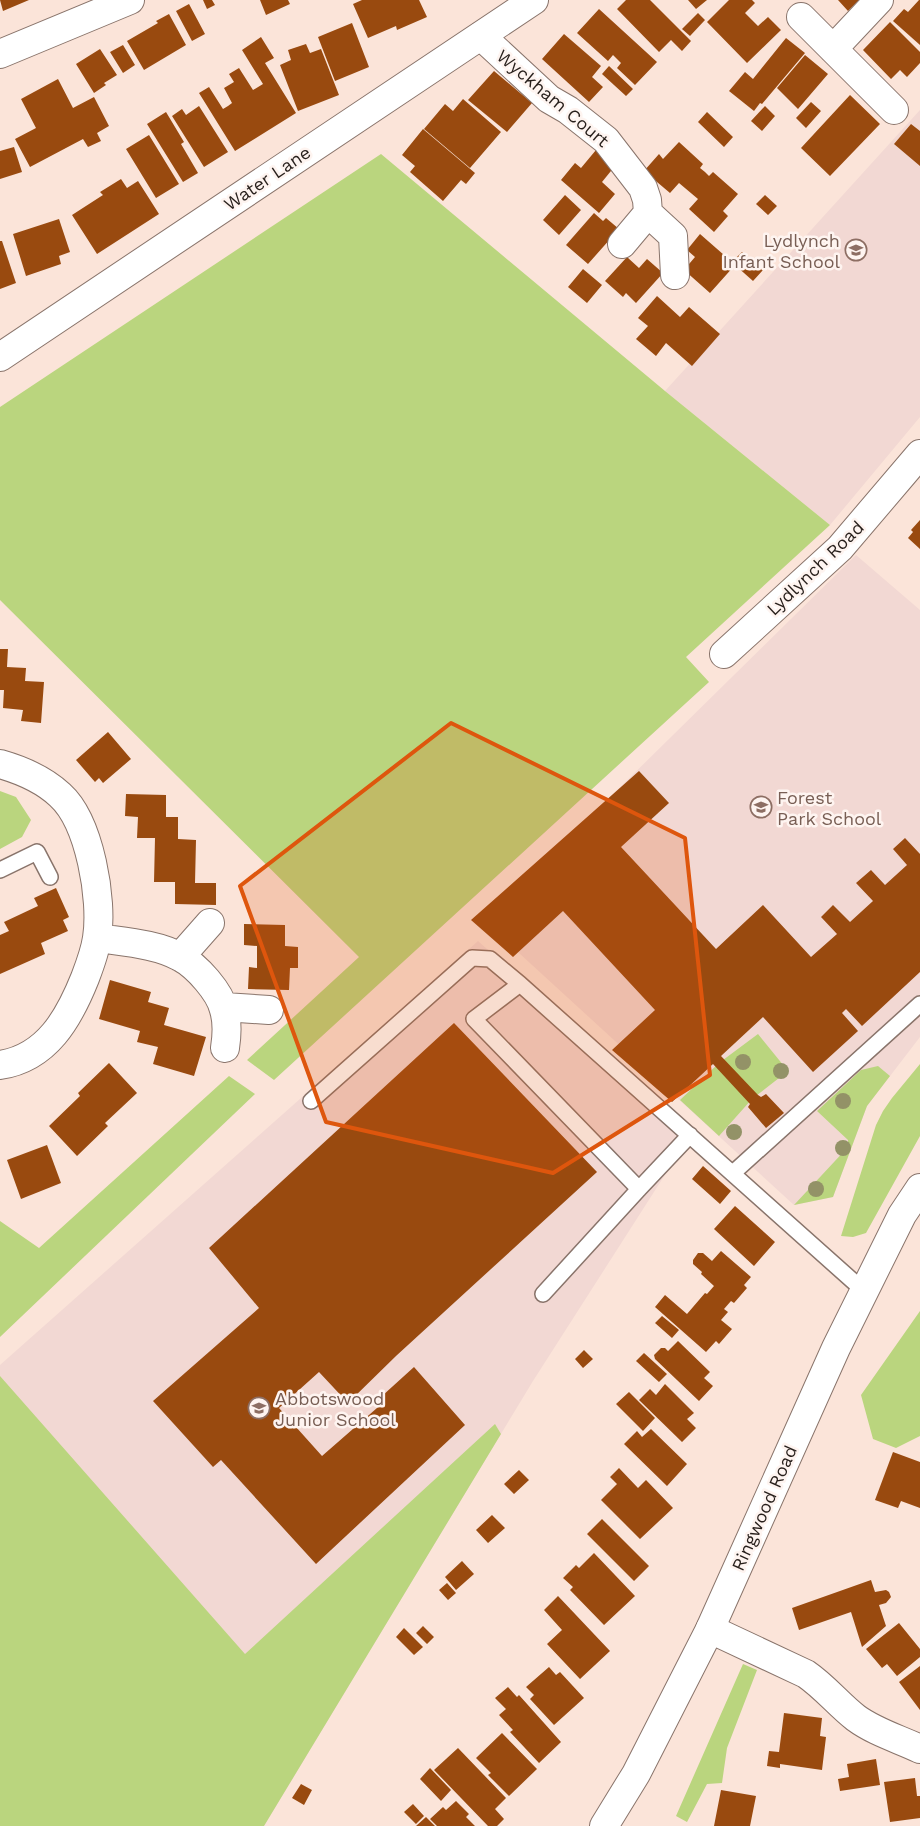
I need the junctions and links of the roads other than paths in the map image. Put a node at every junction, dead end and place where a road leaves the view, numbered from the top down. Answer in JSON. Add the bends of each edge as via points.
{"nodes":[{"id":1,"x":130,"y":0,"type":"edge"},
{"id":2,"x":534,"y":0,"type":"edge"},
{"id":3,"x":879,"y":0,"type":"edge"},
{"id":4,"x":794,"y":9,"type":"edge"},
{"id":5,"x":481,"y":36,"type":"junction"},
{"id":6,"x":833,"y":48,"type":"junction"},
{"id":7,"x":0,"y":54,"type":"edge"},
{"id":8,"x":894,"y":110,"type":"dead end"},
{"id":9,"x":648,"y":213,"type":"junction"},
{"id":10,"x":622,"y":244,"type":"dead end"},
{"id":11,"x":675,"y":275,"type":"dead end"},
{"id":12,"x":0,"y":357,"type":"edge"},
{"id":13,"x":920,"y":454,"type":"edge"},
{"id":14,"x":724,"y":654,"type":"dead end"},
{"id":15,"x":0,"y":764,"type":"edge"},
{"id":16,"x":0,"y":870,"type":"edge"},
{"id":17,"x":50,"y":877,"type":"dead end"},
{"id":18,"x":210,"y":923,"type":"dead end"},
{"id":19,"x":98,"y":938,"type":"junction"},
{"id":20,"x":180,"y":957,"type":"junction"},
{"id":21,"x":520,"y":984,"type":"junction"},
{"id":22,"x":920,"y":1004,"type":"edge"},
{"id":23,"x":224,"y":1007,"type":"junction"},
{"id":24,"x":269,"y":1010,"type":"dead end"},
{"id":25,"x":225,"y":1048,"type":"dead end"},
{"id":26,"x":0,"y":1065,"type":"edge"},
{"id":27,"x":311,"y":1101,"type":"dead end"},
{"id":28,"x":690,"y":1135,"type":"junction"},
{"id":29,"x":733,"y":1173,"type":"junction"},
{"id":30,"x":920,"y":1188,"type":"edge"},
{"id":31,"x":639,"y":1189,"type":"junction"},
{"id":32,"x":864,"y":1291,"type":"junction"},
{"id":33,"x":544,"y":1294,"type":"dead end"},
{"id":34,"x":710,"y":1629,"type":"junction"},
{"id":35,"x":920,"y":1749,"type":"edge"},
{"id":36,"x":604,"y":1826,"type":"edge"}],
"edges":[{"from":1,"to":7,"type":"street"},
{"from":2,"to":5,"type":"street","name":"Water Lane"},
{"from":3,"to":6,"type":"street"},
{"from":4,"to":6,"type":"street"},
{"from":5,"to":9,"type":"street","name":"Wyckham Court","via":[[549,98],[606,140],[643,188],[648,200]]},
{"from":5,"to":12,"type":"street","name":"Water Lane"},
{"from":6,"to":8,"type":"street"},
{"from":9,"to":10,"type":"street"},
{"from":9,"to":11,"type":"street","via":[[673,236]]},
{"from":13,"to":14,"type":"street","name":"Lydlynch Road","via":[[840,548]]},
{"from":15,"to":19,"type":"street","via":[[36,778],[61,795],[77,818],[95,876]]},
{"from":16,"to":17,"type":"lane","via":[[37,852]]},
{"from":18,"to":20,"type":"street"},
{"from":19,"to":20,"type":"street","via":[[147,945]]},
{"from":19,"to":26,"type":"street","via":[[81,990],[54,1037],[35,1053],[11,1064]]},
{"from":20,"to":23,"type":"street","via":[[199,971]]},
{"from":21,"to":27,"type":"lane","via":[[490,959],[472,958]]},
{"from":21,"to":28,"type":"lane"},
{"from":21,"to":31,"type":"lane","via":[[474,1019]]},
{"from":22,"to":29,"type":"lane"},
{"from":23,"to":24,"type":"street"},
{"from":23,"to":25,"type":"street"},
{"from":28,"to":29,"type":"lane"},
{"from":28,"to":31,"type":"lane"},
{"from":29,"to":32,"type":"lane"},
{"from":30,"to":32,"type":"street","name":"Ringwood Road","via":[[902,1215]]},
{"from":31,"to":33,"type":"lane"},
{"from":32,"to":34,"type":"street","name":"Ringwood Road"},
{"from":34,"to":35,"type":"street","via":[[806,1674],[858,1719]]},
{"from":34,"to":36,"type":"street","name":"Ringwood Road","via":[[636,1774]]}]}
